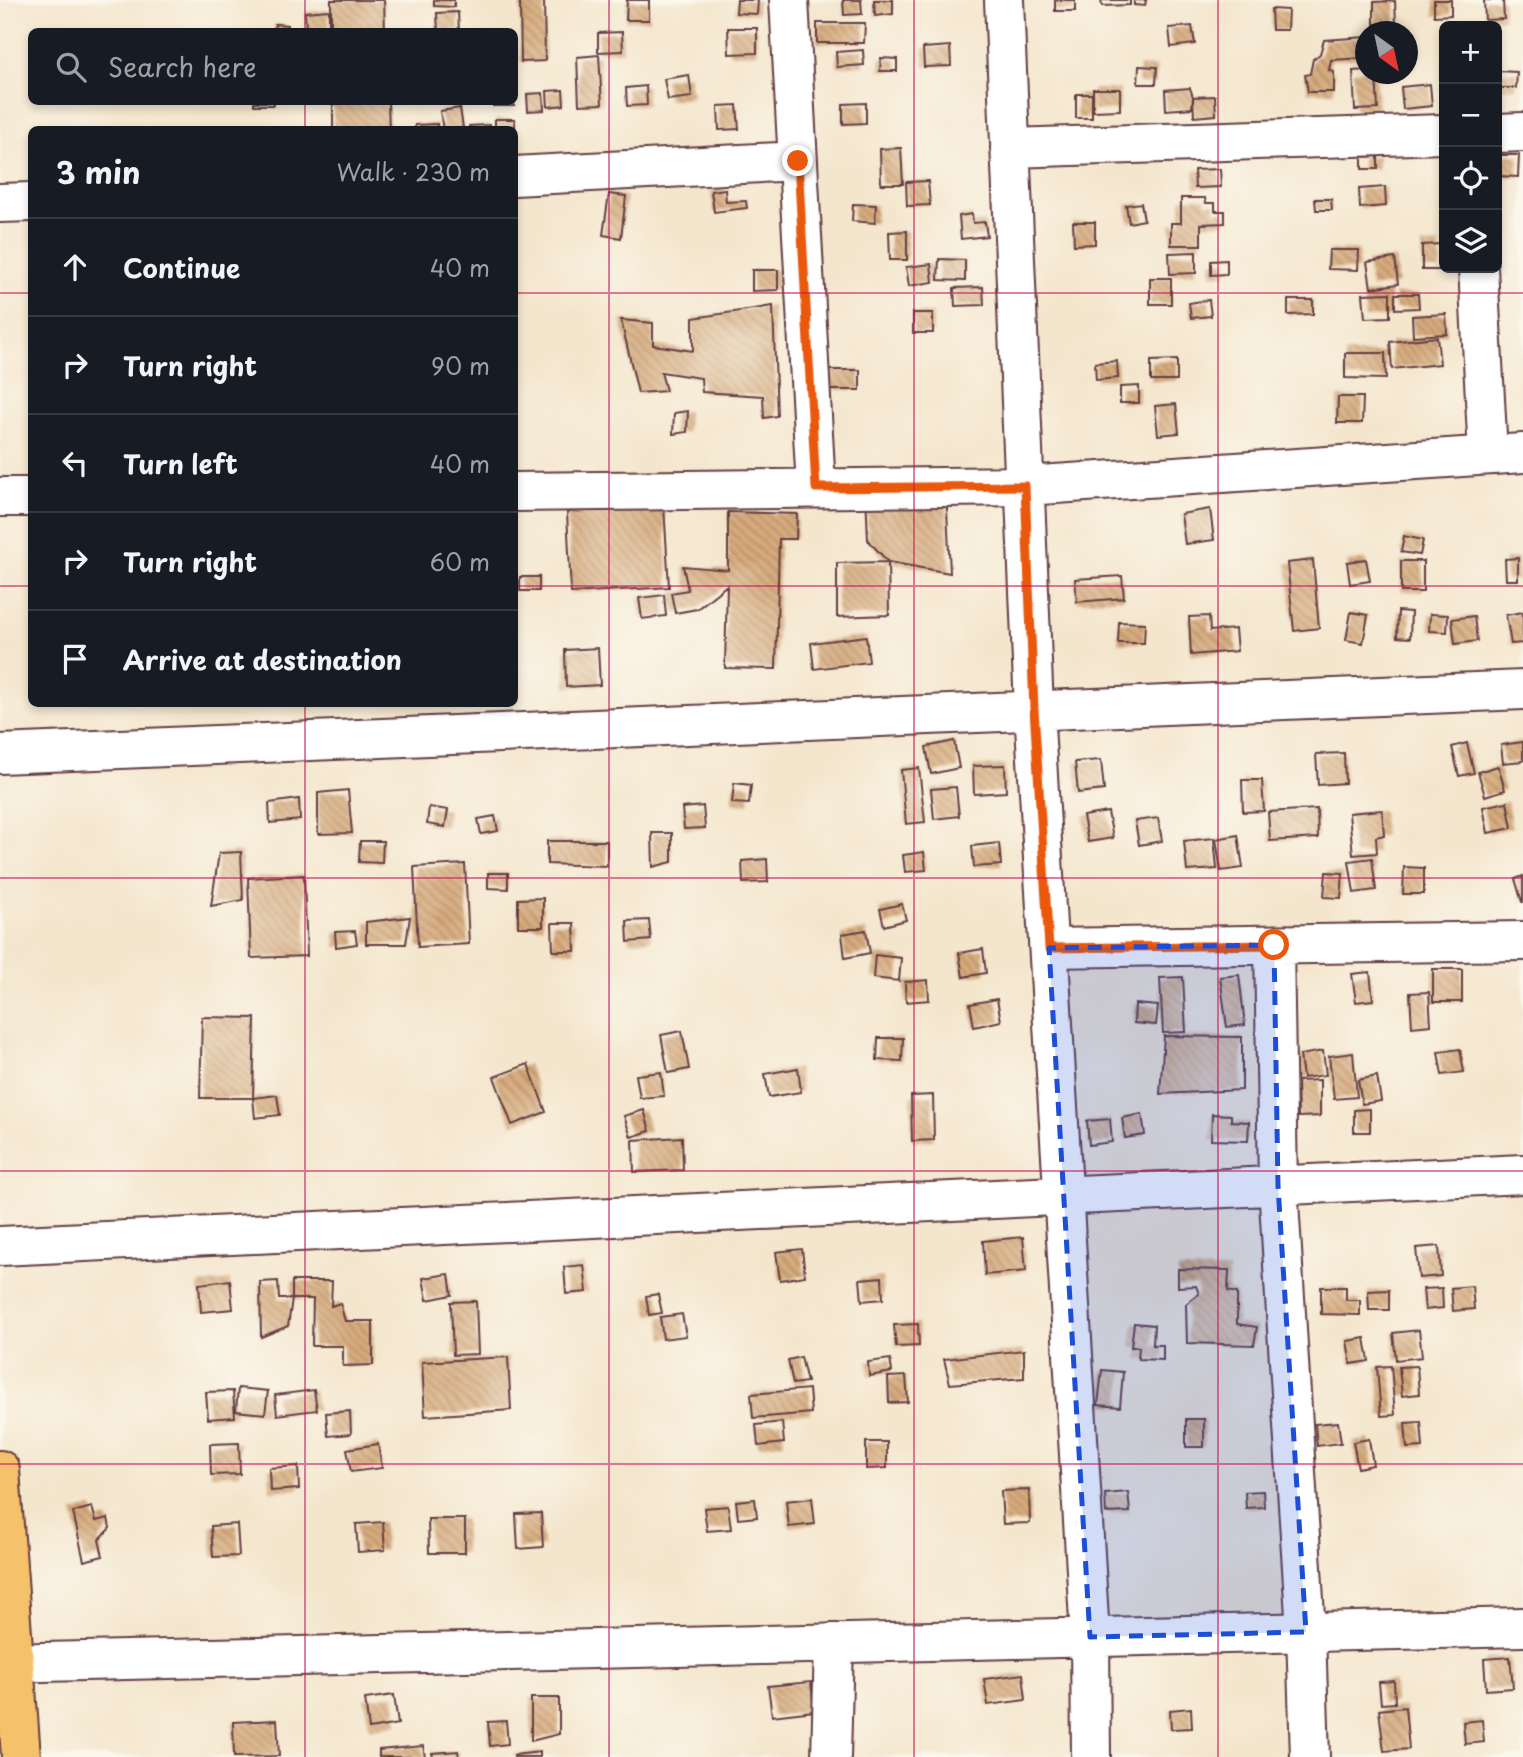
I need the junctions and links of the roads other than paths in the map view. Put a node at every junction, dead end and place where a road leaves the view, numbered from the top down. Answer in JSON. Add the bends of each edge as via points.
{"nodes":[{"id":1,"x":789,"y":0,"type":"edge"},
{"id":2,"x":1003,"y":0,"type":"edge"},
{"id":3,"x":1523,"y":132,"type":"edge"},
{"id":4,"x":1502,"y":133,"type":"edge"},
{"id":5,"x":1439,"y":134,"type":"edge"},
{"id":6,"x":1010,"y":148,"type":"junction"},
{"id":7,"x":798,"y":161,"type":"junction"},
{"id":8,"x":518,"y":176,"type":"edge"},
{"id":9,"x":28,"y":202,"type":"edge"},
{"id":10,"x":0,"y":203,"type":"edge"},
{"id":11,"x":1479,"y":273,"type":"edge"},
{"id":12,"x":1506,"y":454,"type":"edge"},
{"id":13,"x":1025,"y":486,"type":"junction"},
{"id":14,"x":816,"y":488,"type":"junction"},
{"id":15,"x":518,"y":492,"type":"edge"},
{"id":16,"x":28,"y":497,"type":"edge"},
{"id":17,"x":0,"y":498,"type":"edge"},
{"id":18,"x":1523,"y":690,"type":"edge"},
{"id":19,"x":1034,"y":709,"type":"junction"},
{"id":20,"x":0,"y":754,"type":"edge"},
{"id":21,"x":1523,"y":941,"type":"edge"},
{"id":22,"x":1274,"y":945,"type":"junction"},
{"id":23,"x":1049,"y":948,"type":"junction"},
{"id":24,"x":1523,"y":1174,"type":"edge"},
{"id":25,"x":1278,"y":1186,"type":"junction"},
{"id":26,"x":1063,"y":1196,"type":"junction"},
{"id":27,"x":0,"y":1247,"type":"edge"},
{"id":28,"x":0,"y":1470,"type":"edge"},
{"id":29,"x":1523,"y":1627,"type":"edge"},
{"id":30,"x":1306,"y":1632,"type":"junction"},
{"id":31,"x":1090,"y":1637,"type":"junction"},
{"id":32,"x":834,"y":1643,"type":"junction"},
{"id":33,"x":7,"y":1663,"type":"edge"},
{"id":34,"x":21,"y":1757,"type":"edge"},
{"id":35,"x":831,"y":1757,"type":"edge"},
{"id":36,"x":1091,"y":1757,"type":"edge"},
{"id":37,"x":1310,"y":1757,"type":"edge"}],
"edges":[{"from":1,"to":7,"type":"street"},
{"from":2,"to":6,"type":"street"},
{"from":3,"to":4,"type":"street"},
{"from":5,"to":6,"type":"street"},
{"from":6,"to":13,"type":"street"},
{"from":7,"to":8,"type":"street"},
{"from":7,"to":14,"type":"street"},
{"from":9,"to":10,"type":"street"},
{"from":11,"to":12,"type":"street"},
{"from":12,"to":13,"type":"street"},
{"from":13,"to":14,"type":"street"},
{"from":13,"to":19,"type":"street"},
{"from":14,"to":15,"type":"street"},
{"from":16,"to":17,"type":"street"},
{"from":18,"to":19,"type":"street"},
{"from":19,"to":20,"type":"street"},
{"from":19,"to":23,"type":"street"},
{"from":21,"to":22,"type":"street"},
{"from":22,"to":23,"type":"street"},
{"from":22,"to":25,"type":"street"},
{"from":23,"to":26,"type":"street"},
{"from":24,"to":25,"type":"street"},
{"from":25,"to":26,"type":"street"},
{"from":25,"to":30,"type":"street"},
{"from":26,"to":27,"type":"street"},
{"from":26,"to":31,"type":"street"},
{"from":28,"to":33,"type":"main road"},
{"from":29,"to":30,"type":"street"},
{"from":30,"to":31,"type":"street"},
{"from":30,"to":37,"type":"street"},
{"from":31,"to":32,"type":"street"},
{"from":31,"to":36,"type":"street"},
{"from":32,"to":33,"type":"street"},
{"from":32,"to":35,"type":"street"},
{"from":33,"to":34,"type":"main road"}]}
